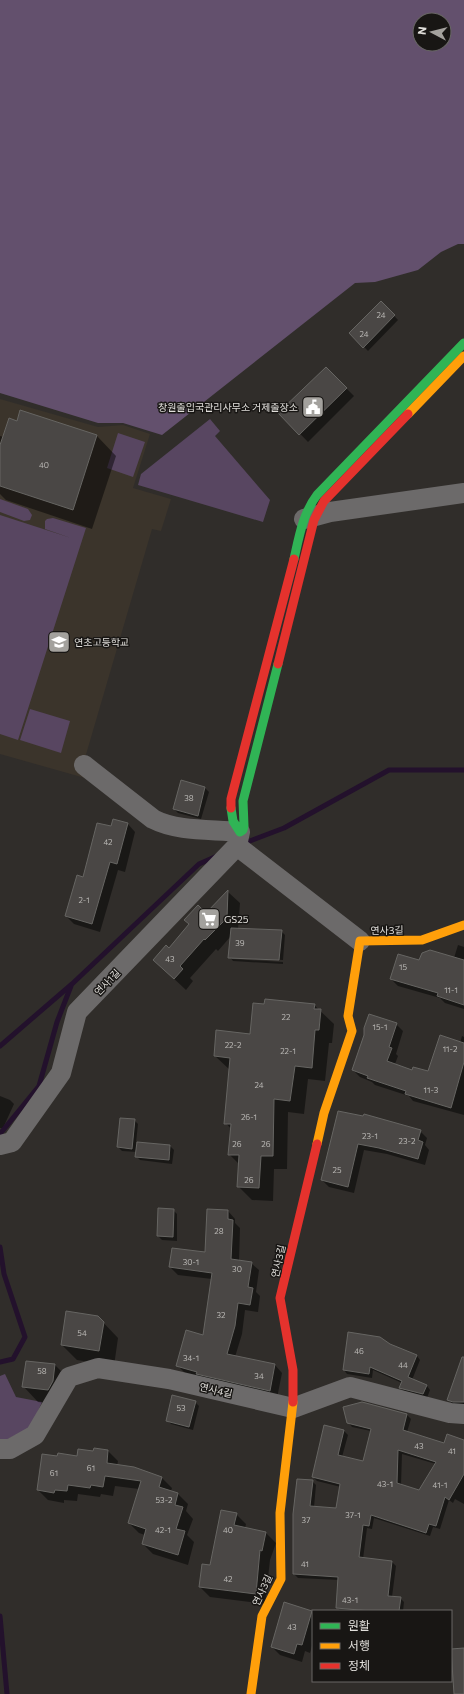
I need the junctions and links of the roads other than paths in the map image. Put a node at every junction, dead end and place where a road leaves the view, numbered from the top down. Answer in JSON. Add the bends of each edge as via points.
{"nodes":[{"id":1,"x":464,"y":343,"type":"edge"},
{"id":2,"x":464,"y":356,"type":"edge"},
{"id":3,"x":464,"y":493,"type":"edge"},
{"id":4,"x":310,"y":517,"type":"junction"},
{"id":5,"x":84,"y":765,"type":"dead end"},
{"id":6,"x":238,"y":839,"type":"junction"},
{"id":7,"x":464,"y":925,"type":"edge"},
{"id":8,"x":360,"y":941,"type":"junction"},
{"id":9,"x":0,"y":1145,"type":"edge"},
{"id":10,"x":293,"y":1408,"type":"junction"},
{"id":11,"x":464,"y":1414,"type":"edge"},
{"id":12,"x":0,"y":1449,"type":"edge"},
{"id":13,"x":251,"y":1694,"type":"edge"}],
"edges":[{"from":1,"to":4,"type":"street","via":[[317,495],[310,504]]},
{"from":2,"to":4,"type":"street"},
{"from":3,"to":4,"type":"street"},
{"from":4,"to":6,"type":"street","via":[[243,801],[244,826]]},
{"from":5,"to":6,"type":"street","via":[[144,813],[161,823]]},
{"from":6,"to":8,"type":"street"},
{"from":6,"to":9,"type":"street","name":"연사1길","via":[[222,861],[77,1012],[62,1073],[12,1142]]},
{"from":7,"to":8,"type":"street","name":"연사3길","via":[[422,940]]},
{"from":8,"to":10,"type":"street","name":"연사3길","via":[[348,1016],[352,1031],[324,1114],[280,1298],[293,1370]]},
{"from":10,"to":11,"type":"street","via":[[350,1387],[450,1413]]},
{"from":10,"to":12,"type":"street","name":"연사4길","via":[[169,1379],[98,1368],[69,1377],[35,1436],[10,1449]]},
{"from":10,"to":13,"type":"street","name":"연사3길","via":[[280,1513],[281,1579],[262,1616]]}]}
